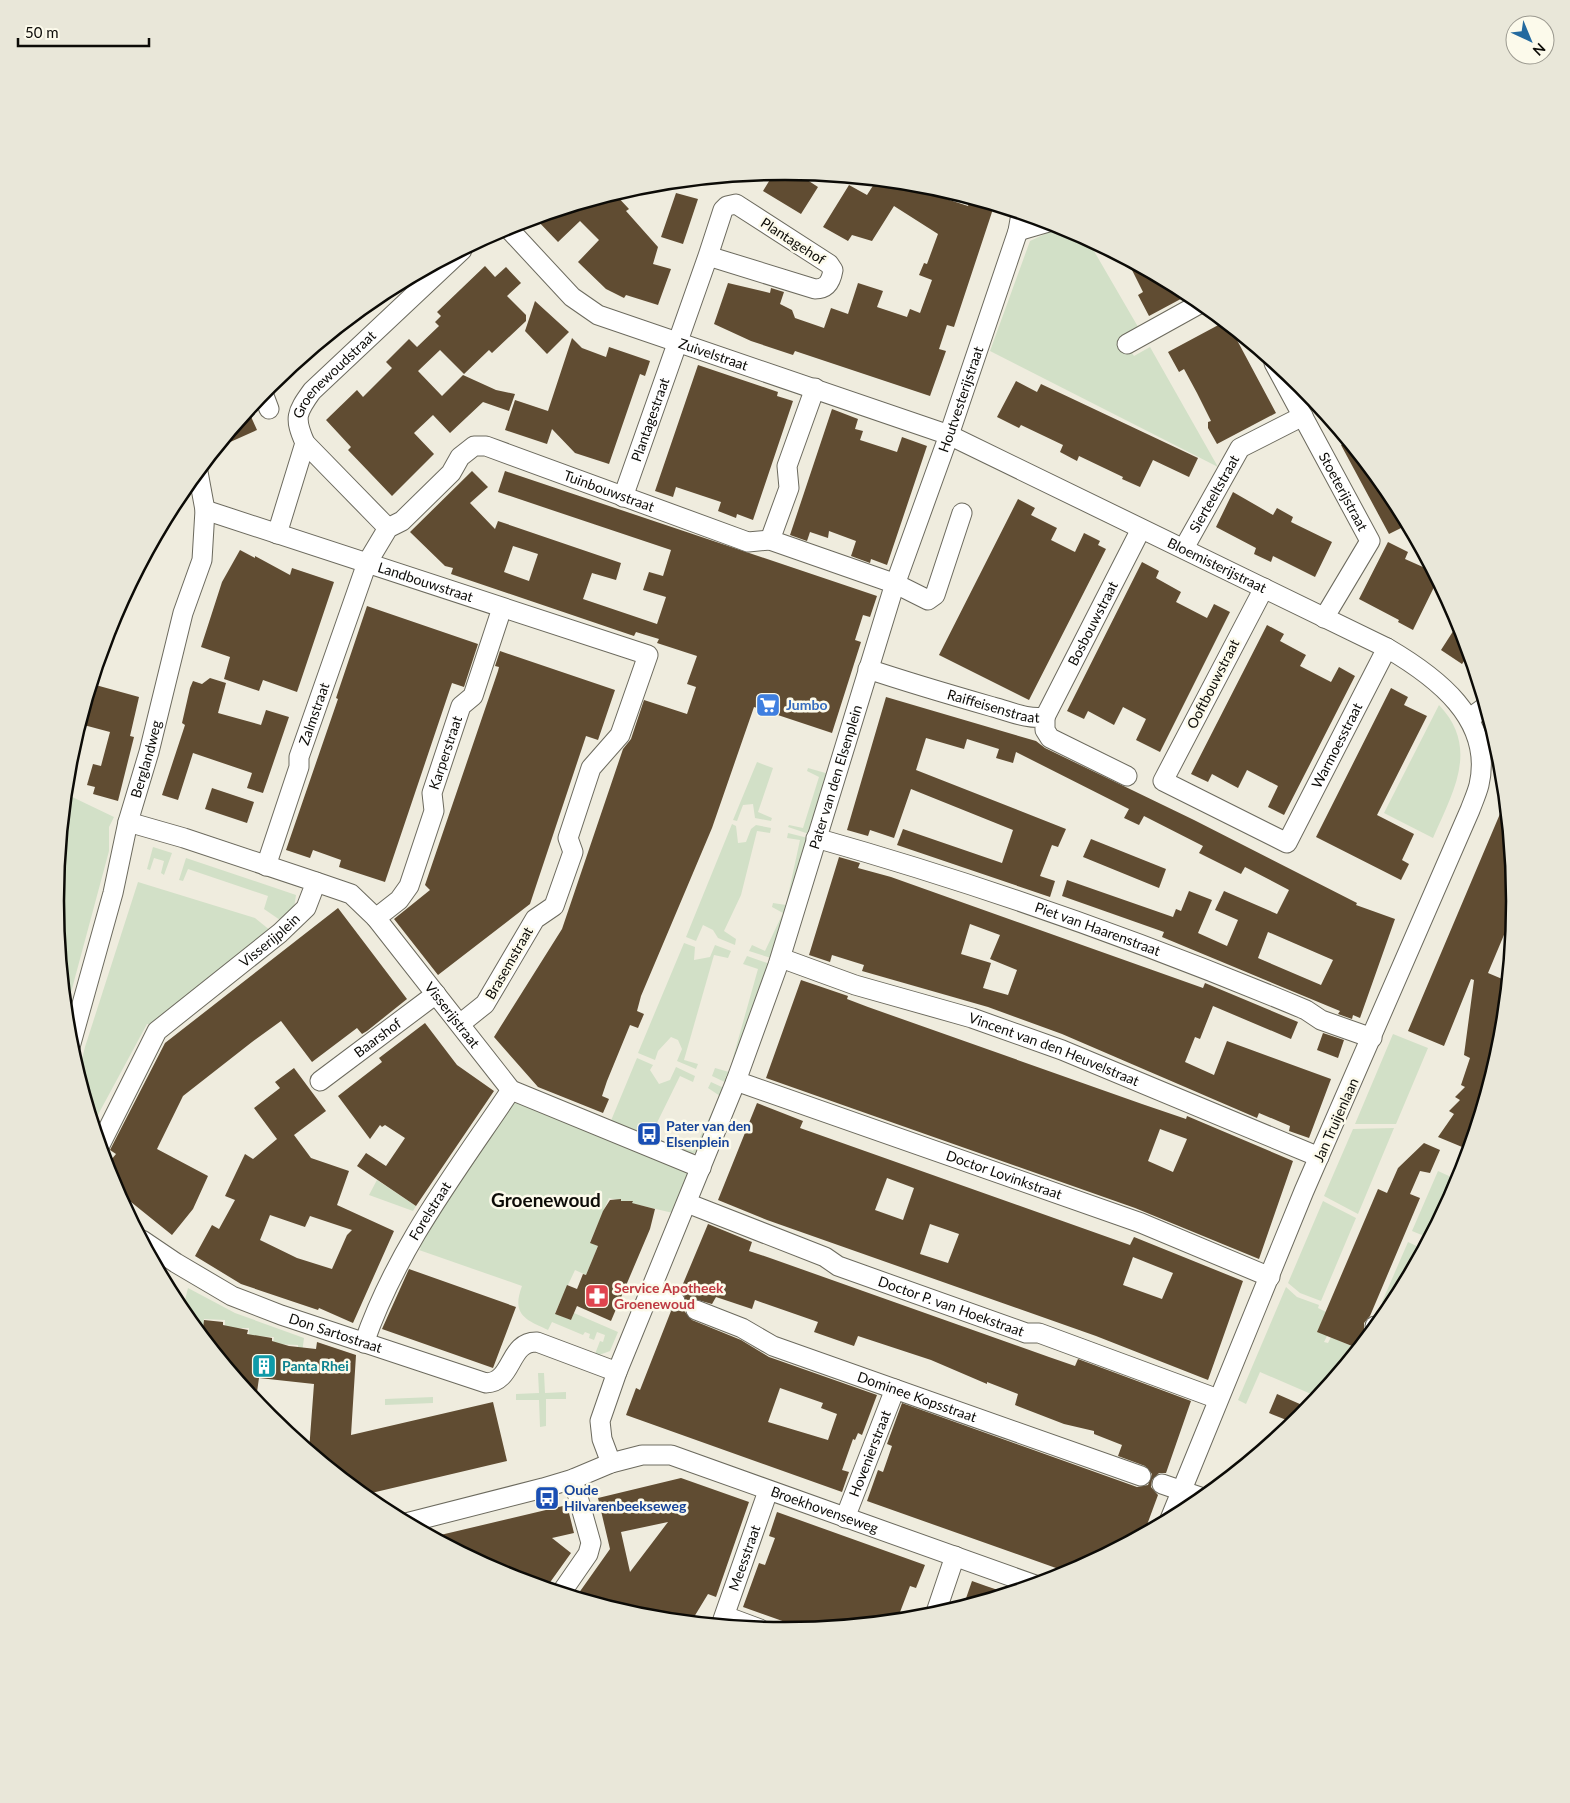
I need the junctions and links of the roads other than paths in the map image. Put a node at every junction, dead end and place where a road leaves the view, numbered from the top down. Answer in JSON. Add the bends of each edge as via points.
{"nodes":[{"id":1,"x":1019,"y":222,"type":"edge"},
{"id":2,"x":514,"y":233,"type":"edge"},
{"id":3,"x":708,"y":256,"type":"junction"},
{"id":4,"x":445,"y":266,"type":"edge"},
{"id":5,"x":1193,"y":307,"type":"edge"},
{"id":6,"x":676,"y":340,"type":"junction"},
{"id":7,"x":1127,"y":344,"type":"dead end"},
{"id":8,"x":1283,"y":380,"type":"edge"},
{"id":9,"x":815,"y":388,"type":"junction"},
{"id":10,"x":1303,"y":416,"type":"junction"},
{"id":11,"x":950,"y":435,"type":"junction"},
{"id":12,"x":305,"y":443,"type":"junction"},
{"id":13,"x":200,"y":481,"type":"edge"},
{"id":14,"x":623,"y":498,"type":"junction"},
{"id":15,"x":205,"y":510,"type":"junction"},
{"id":16,"x":962,"y":513,"type":"dead end"},
{"id":17,"x":388,"y":528,"type":"junction"},
{"id":18,"x":1141,"y":530,"type":"junction"},
{"id":19,"x":277,"y":534,"type":"junction"},
{"id":20,"x":770,"y":540,"type":"junction"},
{"id":21,"x":1184,"y":548,"type":"junction"},
{"id":22,"x":367,"y":563,"type":"junction"},
{"id":23,"x":896,"y":584,"type":"junction"},
{"id":24,"x":1264,"y":588,"type":"junction"},
{"id":25,"x":502,"y":608,"type":"junction"},
{"id":26,"x":1324,"y":618,"type":"junction"},
{"id":27,"x":1386,"y":648,"type":"junction"},
{"id":28,"x":648,"y":654,"type":"joint"},
{"id":29,"x":868,"y":669,"type":"junction"},
{"id":30,"x":1481,"y":710,"type":"edge"},
{"id":31,"x":1045,"y":717,"type":"junction"},
{"id":32,"x":1470,"y":718,"type":"junction"},
{"id":33,"x":1486,"y":739,"type":"edge"},
{"id":34,"x":1127,"y":776,"type":"dead end"},
{"id":35,"x":128,"y":822,"type":"junction"},
{"id":36,"x":816,"y":838,"type":"junction"},
{"id":37,"x":1288,"y":843,"type":"joint"},
{"id":38,"x":266,"y":866,"type":"junction"},
{"id":39,"x":316,"y":882,"type":"junction"},
{"id":40,"x":376,"y":918,"type":"junction"},
{"id":41,"x":780,"y":958,"type":"junction"},
{"id":42,"x":436,"y":994,"type":"junction"},
{"id":43,"x":460,"y":1024,"type":"junction"},
{"id":44,"x":75,"y":1027,"type":"edge"},
{"id":45,"x":1372,"y":1038,"type":"junction"},
{"id":46,"x":320,"y":1081,"type":"dead end"},
{"id":47,"x":736,"y":1081,"type":"junction"},
{"id":48,"x":512,"y":1090,"type":"junction"},
{"id":49,"x":104,"y":1138,"type":"edge"},
{"id":50,"x":1319,"y":1157,"type":"junction"},
{"id":51,"x":701,"y":1168,"type":"junction"},
{"id":52,"x":687,"y":1203,"type":"junction"},
{"id":53,"x":152,"y":1247,"type":"edge"},
{"id":54,"x":1270,"y":1277,"type":"junction"},
{"id":55,"x":650,"y":1290,"type":"junction"},
{"id":56,"x":675,"y":1300,"type":"dead end"},
{"id":57,"x":696,"y":1310,"type":"dead end"},
{"id":58,"x":364,"y":1342,"type":"junction"},
{"id":59,"x":616,"y":1372,"type":"junction"},
{"id":60,"x":895,"y":1388,"type":"junction"},
{"id":61,"x":1218,"y":1400,"type":"junction"},
{"id":62,"x":611,"y":1463,"type":"junction"},
{"id":63,"x":1141,"y":1476,"type":"dead end"},
{"id":64,"x":573,"y":1479,"type":"junction"},
{"id":65,"x":1162,"y":1484,"type":"dead end"},
{"id":66,"x":1181,"y":1490,"type":"junction"},
{"id":67,"x":768,"y":1491,"type":"junction"},
{"id":68,"x":1195,"y":1495,"type":"edge"},
{"id":69,"x":1174,"y":1508,"type":"edge"},
{"id":70,"x":846,"y":1518,"type":"junction"},
{"id":71,"x":415,"y":1521,"type":"edge"},
{"id":72,"x":955,"y":1556,"type":"junction"},
{"id":73,"x":1025,"y":1581,"type":"edge"},
{"id":74,"x":565,"y":1588,"type":"edge"},
{"id":75,"x":938,"y":1606,"type":"edge"},
{"id":76,"x":723,"y":1620,"type":"edge"}],
"edges":[{"from":1,"to":11,"type":"street","name":"Houtvesterijstraat"},
{"from":2,"to":6,"type":"street","name":"Zuivelstraat","via":[[585,308]]},
{"from":3,"to":3,"type":"street","name":"Plantagehof","via":[[822,289],[828,285],[833,270],[829,264],[736,204],[723,210]]},
{"from":3,"to":6,"type":"street","name":"Plantagehof"},
{"from":4,"to":12,"type":"street","name":"Groenewoudstraat","via":[[312,391],[301,406],[296,423]]},
{"from":5,"to":7,"type":"street"},
{"from":6,"to":9,"type":"street","name":"Zuivelstraat"},
{"from":6,"to":14,"type":"street","name":"Plantagestraat"},
{"from":8,"to":10,"type":"street","name":"Stoeterijstraat"},
{"from":9,"to":11,"type":"street","name":"Zuivelstraat"},
{"from":9,"to":20,"type":"street","via":[[787,466],[788,488]]},
{"from":10,"to":21,"type":"street","name":"Sierteeltstraat","via":[[1240,448]]},
{"from":10,"to":26,"type":"street","name":"Stoeterijstraat","via":[[1370,541]]},
{"from":11,"to":18,"type":"street","name":"Bloemisterijstraat","via":[[1077,495]]},
{"from":11,"to":23,"type":"street","name":"Houtvesterijstraat"},
{"from":12,"to":17,"type":"street"},
{"from":12,"to":19,"type":"street","name":"Groenewoudstraat"},
{"from":13,"to":15,"type":"street","name":"Berglandweg"},
{"from":14,"to":17,"type":"street","name":"Tuinbouwstraat","via":[[486,446],[474,446],[402,521]]},
{"from":14,"to":20,"type":"street","name":"Tuinbouwstraat","via":[[748,542]]},
{"from":15,"to":19,"type":"street","name":"Landbouwstraat"},
{"from":15,"to":35,"type":"street","name":"Berglandweg","via":[[202,560],[183,613]]},
{"from":16,"to":23,"type":"street","via":[[936,595],[928,600]]},
{"from":17,"to":22,"type":"street","name":"Tuinbouwstraat"},
{"from":18,"to":21,"type":"street","name":"Bloemisterijstraat"},
{"from":18,"to":31,"type":"street","name":"Bosbouwstraat"},
{"from":19,"to":22,"type":"street","name":"Landbouwstraat"},
{"from":20,"to":23,"type":"street","name":"Tuinbouwstraat"},
{"from":21,"to":24,"type":"street","name":"Bloemisterijstraat"},
{"from":22,"to":25,"type":"street","name":"Landbouwstraat"},
{"from":22,"to":38,"type":"street","name":"Zalmstraat","via":[[299,757],[299,766]]},
{"from":23,"to":29,"type":"street","name":"Houtvesterijstraat"},
{"from":24,"to":26,"type":"street","name":"Bloemisterijstraat"},
{"from":24,"to":37,"type":"street","name":"Ooftbouwstraat","via":[[1163,781]]},
{"from":25,"to":28,"type":"street","name":"Landbouwstraat"},
{"from":25,"to":40,"type":"street","name":"Karperstraat","via":[[473,696],[461,706],[455,723],[432,793],[434,811],[409,886],[399,900]]},
{"from":26,"to":27,"type":"street","name":"Bloemisterijstraat"},
{"from":27,"to":32,"type":"street","name":"Bloemisterijstraat","via":[[1425,671]]},
{"from":27,"to":37,"type":"street","name":"Warmoesstraat"},
{"from":28,"to":43,"type":"street","name":"Brasemstraat","via":[[620,735],[591,768],[568,838],[573,852],[554,906],[535,919],[485,1004]]},
{"from":29,"to":31,"type":"street","name":"Raiffeisenstraat","via":[[1017,714],[1037,719]]},
{"from":29,"to":36,"type":"street","name":"Pater van den Elsenplein"},
{"from":30,"to":32,"type":"street"},
{"from":31,"to":34,"type":"street","name":"Raiffeisenstraat","via":[[1045,730],[1050,738]]},
{"from":32,"to":33,"type":"street","name":"Jan Truijenlaan"},
{"from":33,"to":45,"type":"street","name":"Jan Truijenlaan","via":[[1480,784]]},
{"from":35,"to":38,"type":"street"},
{"from":35,"to":44,"type":"street","name":"Berglandweg","via":[[113,893]]},
{"from":36,"to":41,"type":"street","name":"Pater van den Elsenplein"},
{"from":36,"to":45,"type":"street","name":"Piet van Haarenstraat","via":[[889,858],[1116,934],[1306,1010],[1321,1020]]},
{"from":38,"to":39,"type":"street"},
{"from":39,"to":40,"type":"street","name":"Visserijstraat","via":[[351,894]]},
{"from":39,"to":49,"type":"street","name":"Visserijplein","via":[[306,908],[280,933],[157,1031]]},
{"from":40,"to":42,"type":"street","name":"Visserijstraat"},
{"from":41,"to":47,"type":"street","name":"Pater van den Elsenplein"},
{"from":41,"to":50,"type":"street","name":"Vincent van den Heuvelstraat","via":[[855,985],[972,1018],[1062,1050]]},
{"from":42,"to":43,"type":"street","name":"Visserijstraat"},
{"from":42,"to":46,"type":"street","name":"Baarshof"},
{"from":43,"to":48,"type":"street","name":"Visserijstraat"},
{"from":45,"to":50,"type":"street","name":"Jan Truijenlaan"},
{"from":47,"to":51,"type":"street","name":"Pater van den Elsenplein"},
{"from":47,"to":54,"type":"street","name":"Doctor Lovinkstraat","via":[[1141,1223]]},
{"from":48,"to":51,"type":"street","name":"Visserijstraat"},
{"from":48,"to":58,"type":"street","name":"Forelstraat","via":[[418,1228],[383,1291]]},
{"from":50,"to":54,"type":"street","name":"Jan Truijenlaan"},
{"from":51,"to":52,"type":"street","name":"Pater van den Elsenplein"},
{"from":52,"to":55,"type":"street","name":"Pater van den Elsenplein"},
{"from":52,"to":61,"type":"street","name":"Doctor P. van Hoekstraat","via":[[825,1257],[838,1266],[1026,1333],[1039,1333]]},
{"from":53,"to":58,"type":"street","name":"Don Sartostraat","via":[[232,1296]]},
{"from":54,"to":61,"type":"street","name":"Jan Truijenlaan"},
{"from":55,"to":56,"type":"street"},
{"from":55,"to":59,"type":"street","name":"Pater van den Elsenplein"},
{"from":57,"to":60,"type":"street","name":"Dominee Kopsstraat","via":[[742,1328],[773,1346]]},
{"from":58,"to":59,"type":"street","name":"Don Sartostraat","via":[[486,1383],[496,1383],[504,1377],[514,1356],[522,1345],[529,1342],[537,1342]]},
{"from":59,"to":62,"type":"street","name":"Pater van den Elsenplein","via":[[600,1422]]},
{"from":60,"to":63,"type":"street","name":"Dominee Kopsstraat"},
{"from":60,"to":70,"type":"street","name":"Hovenierstraat"},
{"from":61,"to":66,"type":"street","name":"Jan Truijenlaan"},
{"from":62,"to":64,"type":"street"},
{"from":62,"to":67,"type":"street","name":"Broekhovenseweg","via":[[642,1455],[671,1455]]},
{"from":64,"to":71,"type":"street"},
{"from":64,"to":74,"type":"street","via":[[591,1543],[588,1554]]},
{"from":65,"to":66,"type":"street"},
{"from":66,"to":68,"type":"street"},
{"from":66,"to":69,"type":"street","name":"Jan Truijenlaan"},
{"from":67,"to":70,"type":"street","name":"Broekhovenseweg"},
{"from":67,"to":76,"type":"street","name":"Meesstraat"},
{"from":70,"to":72,"type":"street","name":"Broekhovenseweg"},
{"from":72,"to":73,"type":"street","name":"Broekhovenseweg"},
{"from":72,"to":75,"type":"street"}]}
